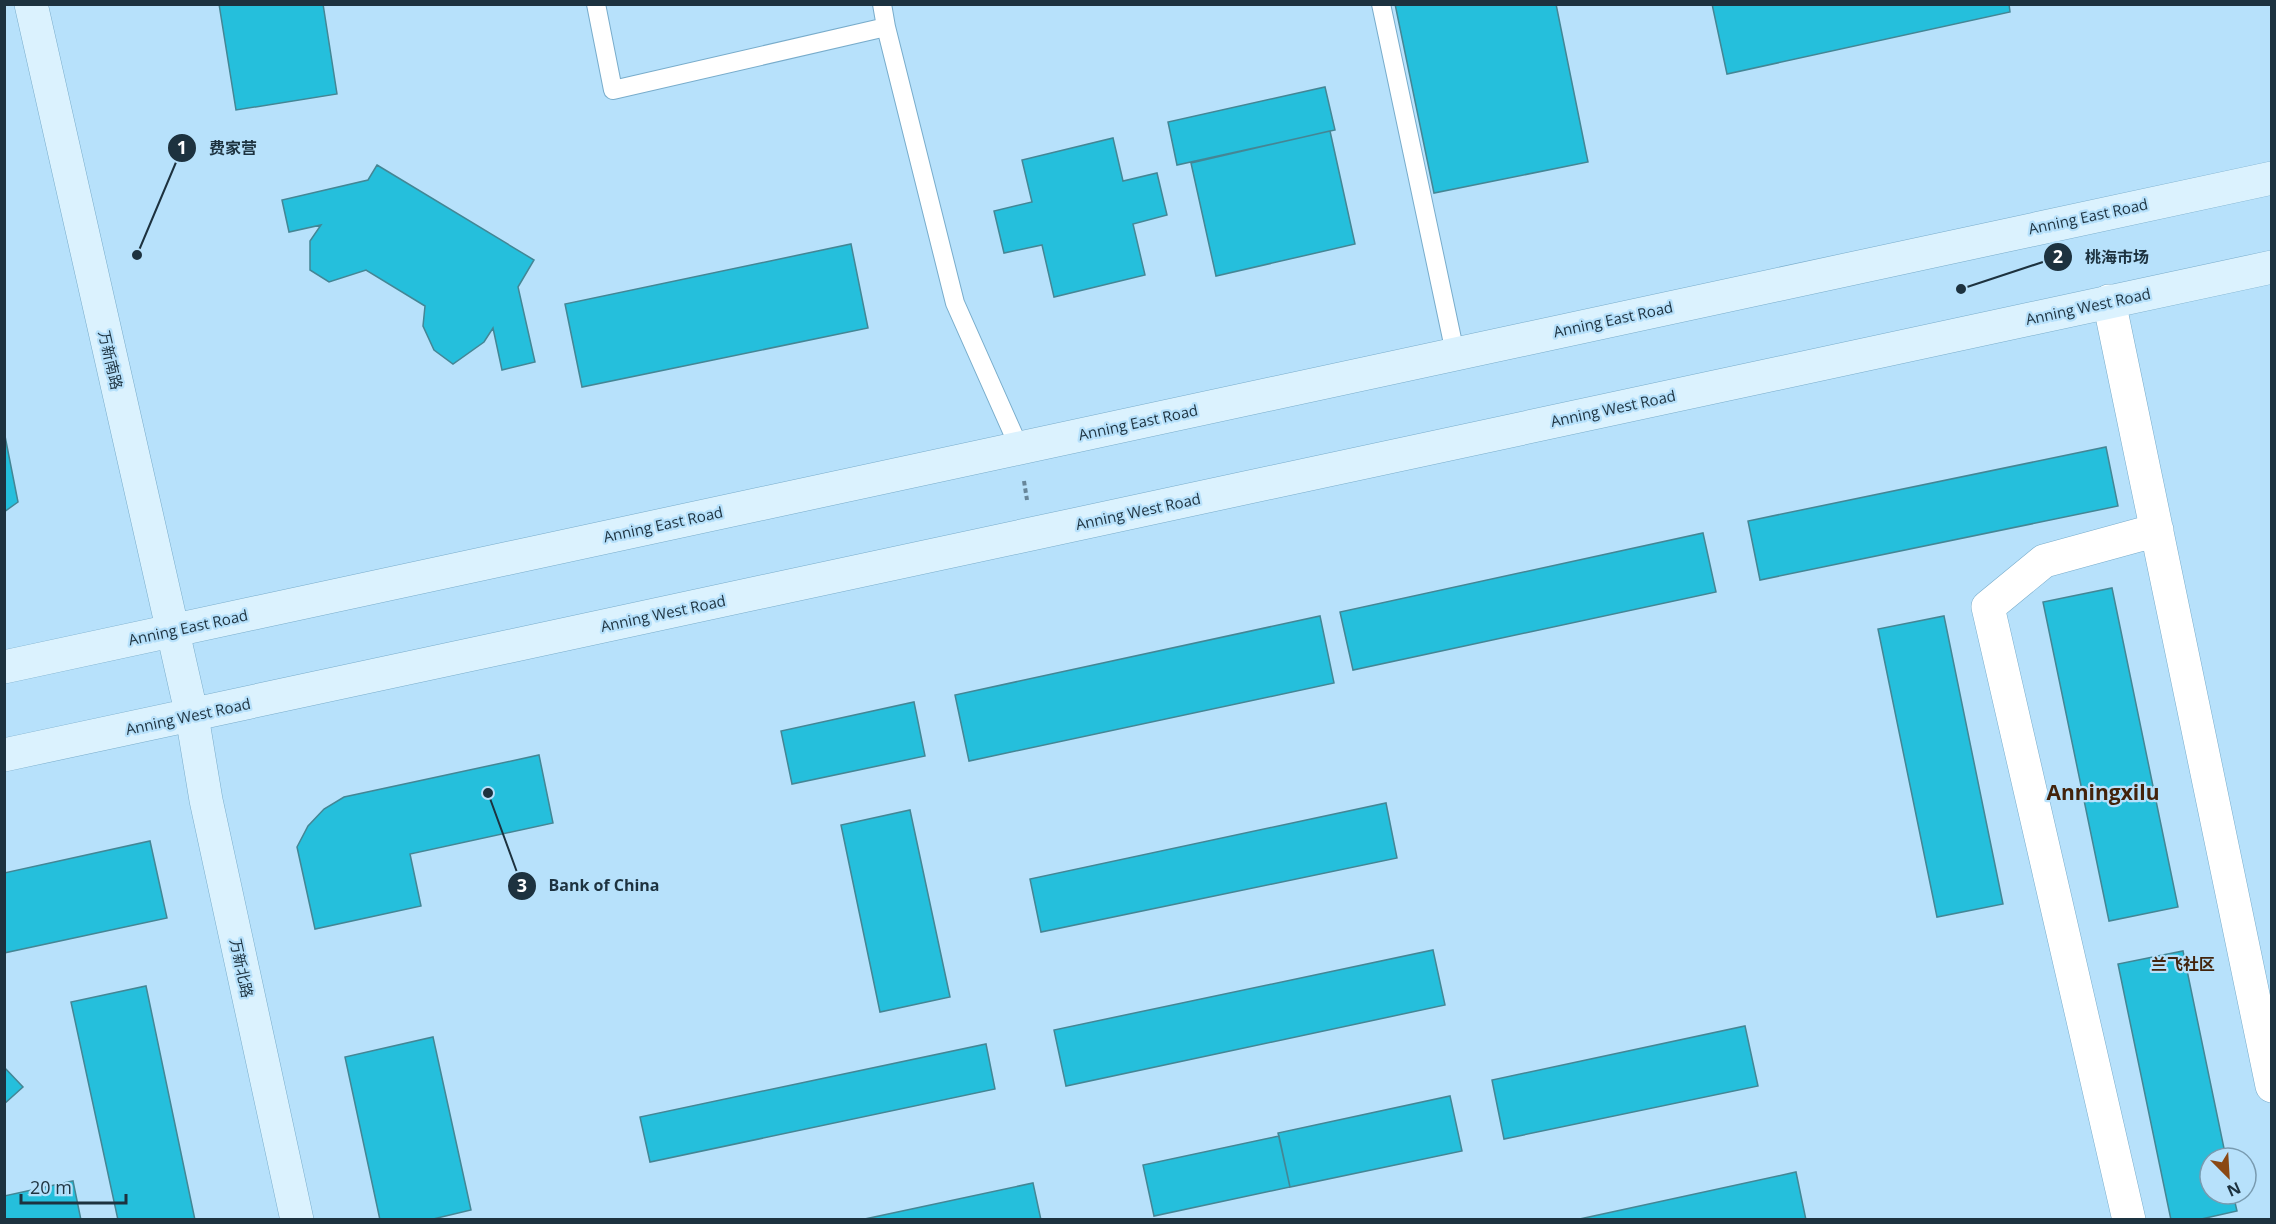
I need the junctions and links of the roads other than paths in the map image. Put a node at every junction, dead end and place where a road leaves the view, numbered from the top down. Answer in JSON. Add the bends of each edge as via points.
{"nodes":[{"id":1,"x":31,"y":4,"type":"edge"},
{"id":2,"x":597,"y":4,"type":"edge"},
{"id":3,"x":882,"y":4,"type":"edge"},
{"id":4,"x":1381,"y":4,"type":"edge"},
{"id":5,"x":886,"y":27,"type":"junction"},
{"id":6,"x":2271,"y":178,"type":"edge"},
{"id":7,"x":2271,"y":267,"type":"edge"},
{"id":8,"x":2109,"y":301,"type":"junction"},
{"id":9,"x":1455,"y":353,"type":"junction"},
{"id":10,"x":1019,"y":447,"type":"junction"},
{"id":11,"x":2157,"y":530,"type":"junction"},
{"id":12,"x":172,"y":631,"type":"junction"},
{"id":13,"x":4,"y":667,"type":"edge"},
{"id":14,"x":192,"y":716,"type":"junction"},
{"id":15,"x":4,"y":755,"type":"edge"},
{"id":16,"x":2271,"y":1086,"type":"edge"},
{"id":17,"x":297,"y":1220,"type":"edge"},
{"id":18,"x":2129,"y":1220,"type":"edge"}],
"edges":[{"from":1,"to":12,"type":"main road","name":"万新南路"},
{"from":2,"to":5,"type":"lane","via":[[613,90]]},
{"from":3,"to":5,"type":"lane"},
{"from":4,"to":9,"type":"lane"},
{"from":5,"to":10,"type":"lane","via":[[955,303]]},
{"from":6,"to":9,"type":"main road","name":"Anning East Road"},
{"from":7,"to":8,"type":"main road","name":"Anning West Road"},
{"from":8,"to":11,"type":"street"},
{"from":8,"to":14,"type":"main road","name":"Anning West Road"},
{"from":9,"to":10,"type":"main road","name":"Anning East Road"},
{"from":10,"to":12,"type":"main road","name":"Anning East Road"},
{"from":11,"to":16,"type":"street"},
{"from":11,"to":18,"type":"street","via":[[2044,561],[1989,607]]},
{"from":12,"to":13,"type":"main road","name":"Anning East Road"},
{"from":12,"to":14,"type":"main road","name":"万新南路"},
{"from":14,"to":15,"type":"main road","name":"Anning West Road"},
{"from":14,"to":17,"type":"main road","name":"万新北路","via":[[206,800]]}]}
